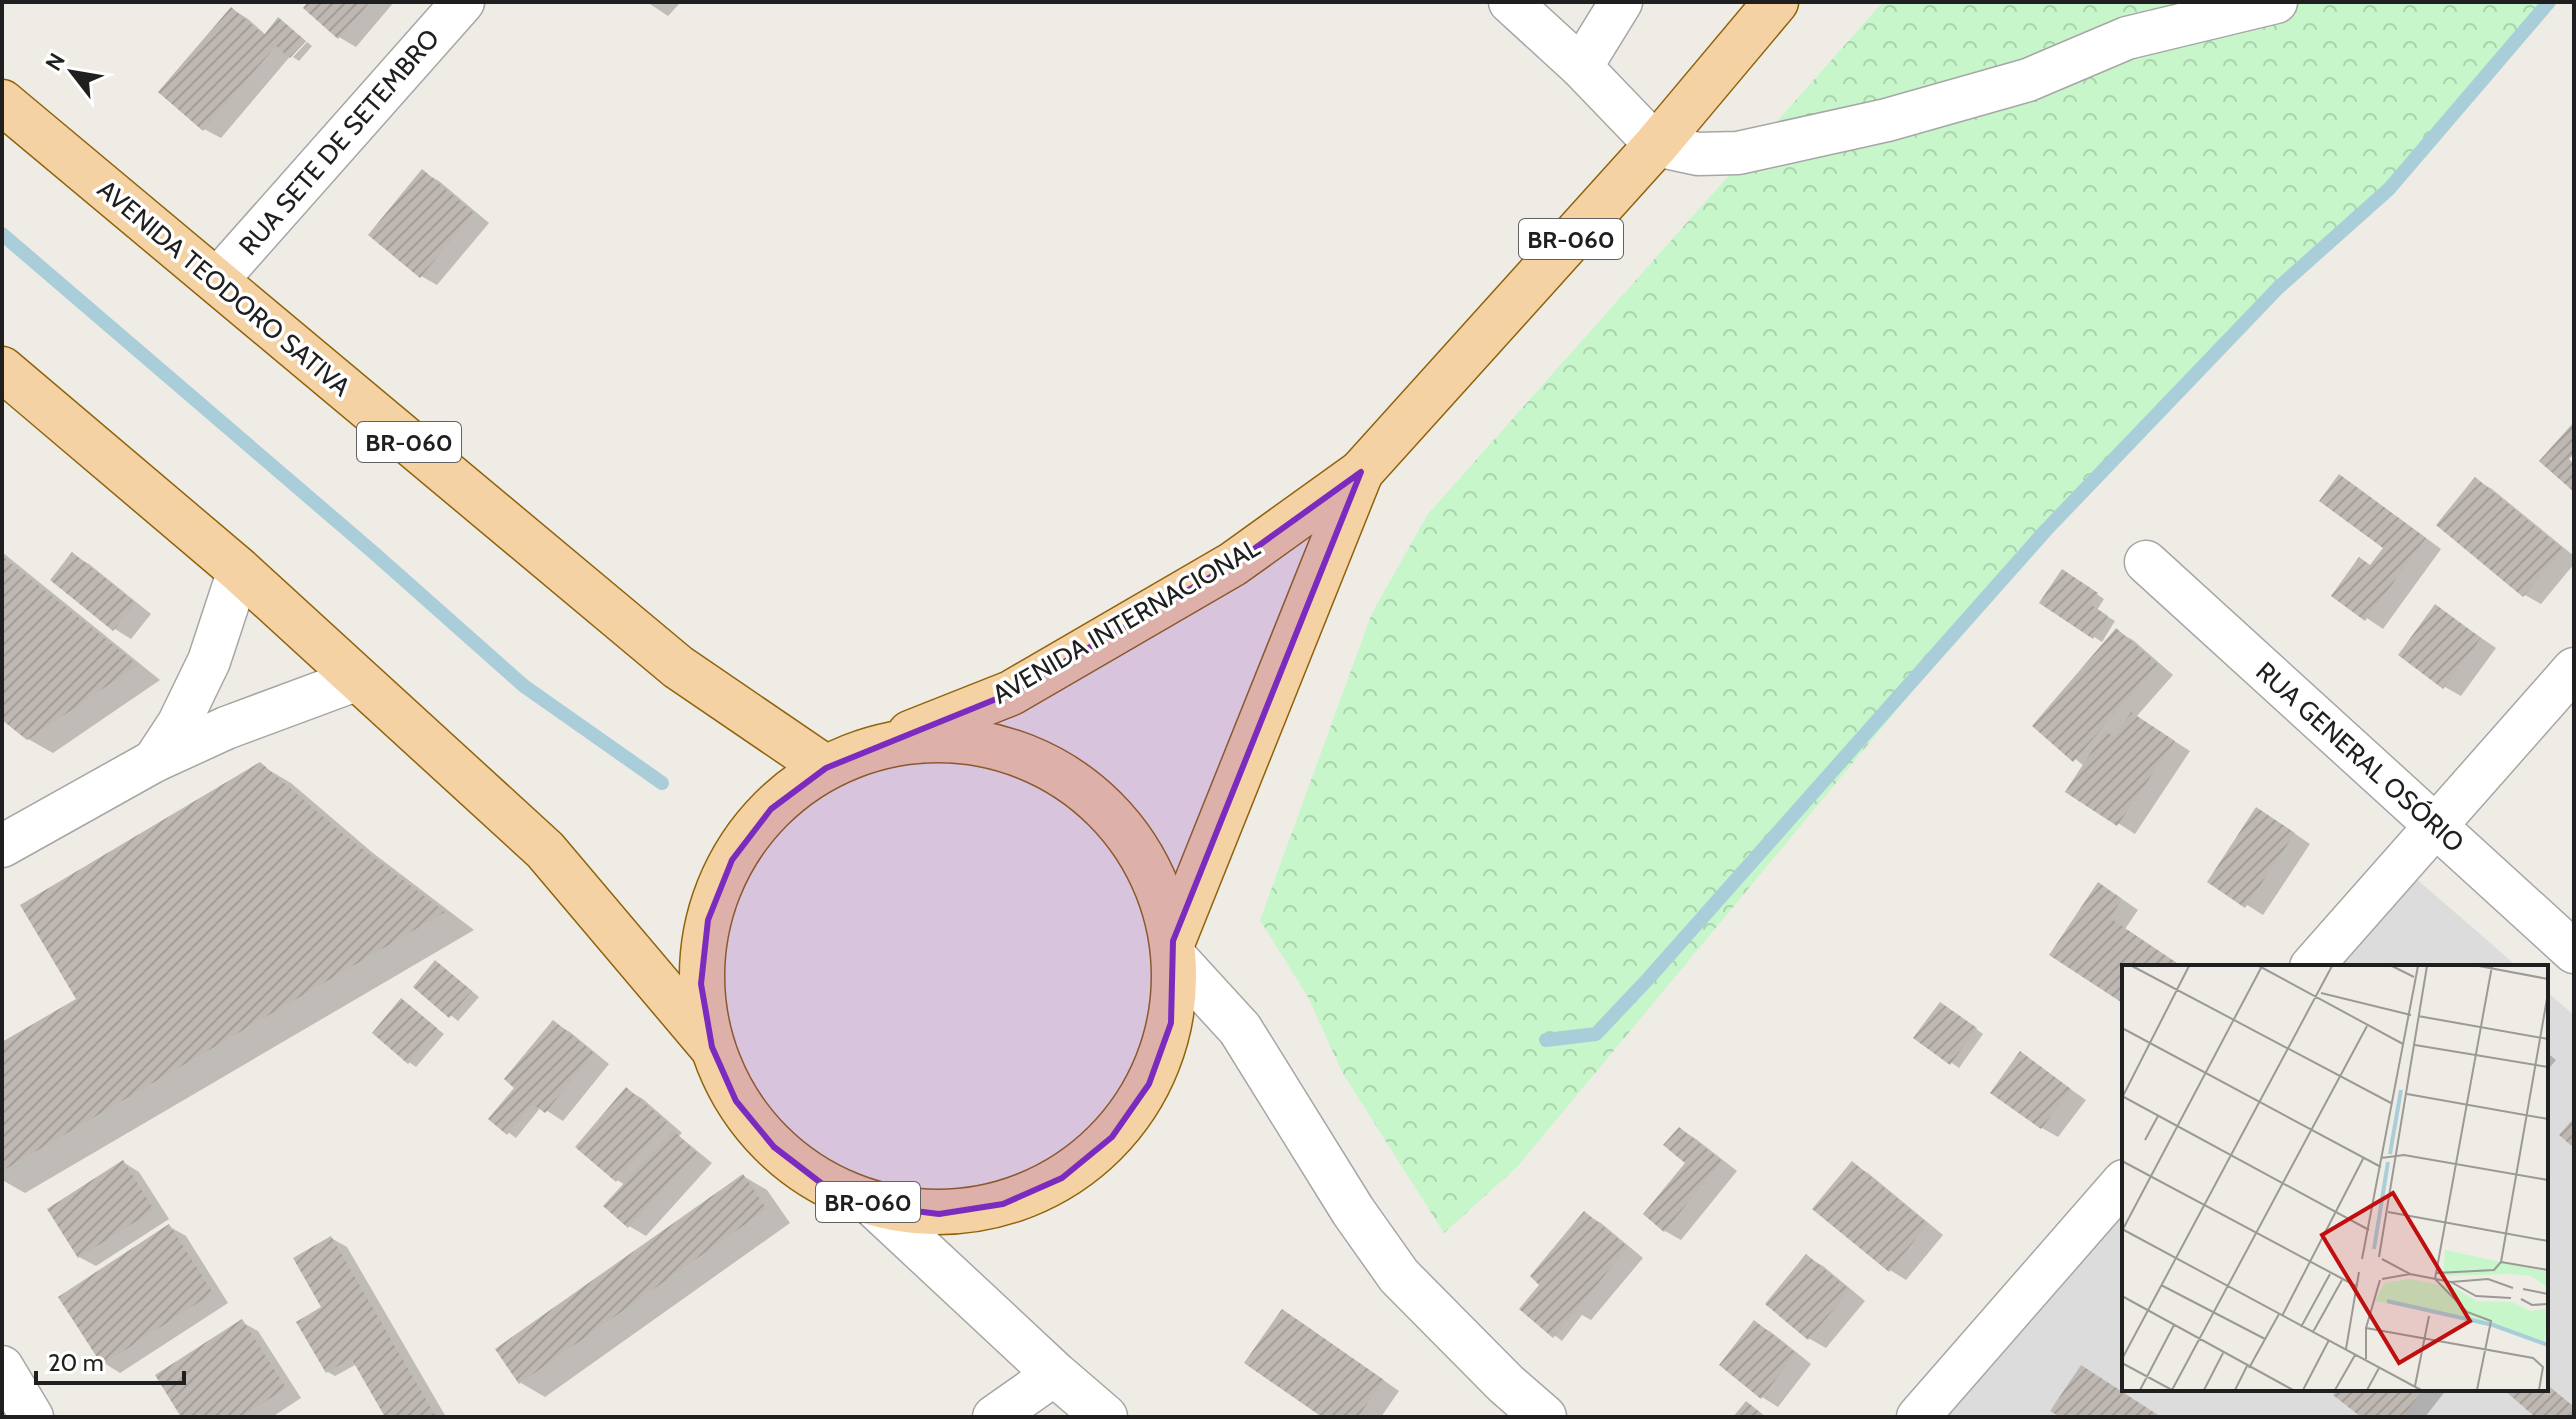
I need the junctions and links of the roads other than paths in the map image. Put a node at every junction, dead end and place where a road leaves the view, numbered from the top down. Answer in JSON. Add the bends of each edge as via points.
{"nodes":[{"id":1,"x":463,"y":2,"type":"edge"},
{"id":2,"x":1510,"y":2,"type":"edge"},
{"id":3,"x":1621,"y":2,"type":"edge"},
{"id":4,"x":1776,"y":2,"type":"edge"},
{"id":5,"x":2276,"y":2,"type":"edge"},
{"id":6,"x":1581,"y":67,"type":"junction"},
{"id":7,"x":2,"y":102,"type":"edge"},
{"id":8,"x":1656,"y":145,"type":"junction"},
{"id":9,"x":216,"y":281,"type":"junction"},
{"id":10,"x":2,"y":369,"type":"edge"},
{"id":11,"x":1361,"y":472,"type":"junction"},
{"id":12,"x":2146,"y":562,"type":"dead end"},
{"id":13,"x":239,"y":570,"type":"junction"},
{"id":14,"x":2574,"y":669,"type":"edge"},
{"id":15,"x":358,"y":679,"type":"junction"},
{"id":16,"x":878,"y":746,"type":"junction"},
{"id":17,"x":154,"y":761,"type":"junction"},
{"id":18,"x":826,"y":768,"type":"junction"},
{"id":19,"x":2435,"y":825,"type":"junction"},
{"id":20,"x":2,"y":846,"type":"edge"},
{"id":21,"x":1174,"y":950,"type":"junction"},
{"id":22,"x":2574,"y":952,"type":"edge"},
{"id":23,"x":2313,"y":965,"type":"edge"},
{"id":24,"x":712,"y":1047,"type":"junction"},
{"id":25,"x":2122,"y":1183,"type":"edge"},
{"id":26,"x":875,"y":1206,"type":"junction"},
{"id":27,"x":2,"y":1367,"type":"edge"},
{"id":28,"x":1055,"y":1374,"type":"junction"},
{"id":29,"x":32,"y":1417,"type":"edge"},
{"id":30,"x":994,"y":1417,"type":"edge"},
{"id":31,"x":1105,"y":1417,"type":"edge"},
{"id":32,"x":1544,"y":1417,"type":"edge"},
{"id":33,"x":1918,"y":1417,"type":"edge"}],
"edges":[{"from":1,"to":9,"type":"street","name":"RUA SETE DE SETEMBRO"},
{"from":2,"to":6,"type":"street"},
{"from":3,"to":6,"type":"street"},
{"from":4,"to":8,"type":"main road","name":"AVENIDA INTERNACIONAL","number":"BR-060"},
{"from":5,"to":8,"type":"street","via":[[2127,38],[2028,80],[1887,120],[1738,153],[1698,154]]},
{"from":6,"to":8,"type":"street"},
{"from":7,"to":9,"type":"main road","name":"AVENIDA TEODORO SATIVA","number":"BR-060"},
{"from":8,"to":11,"type":"main road","name":"AVENIDA INTERNACIONAL","number":"BR-060"},
{"from":9,"to":18,"type":"main road","name":"AVENIDA TEODORO SATIVA","number":"BR-060","via":[[678,667]]},
{"from":10,"to":13,"type":"main road","number":"BR-060"},
{"from":11,"to":16,"type":"main road","name":"AVENIDA INTERNACIONAL","number":"BR-060","via":[[1233,564],[1011,693]]},
{"from":11,"to":21,"type":"main road","name":"AVENIDA INTERNACIONAL","number":"BR-060"},
{"from":12,"to":19,"type":"street","name":"RUA GENERAL OSÓRIO"},
{"from":13,"to":15,"type":"main road","number":"BR-060"},
{"from":13,"to":17,"type":"street","via":[[209,661]]},
{"from":14,"to":19,"type":"street"},
{"from":15,"to":17,"type":"street"},
{"from":15,"to":24,"type":"main road","number":"BR-060","via":[[545,850]]},
{"from":16,"to":18,"type":"main road","number":"BR-060"},
{"from":16,"to":21,"type":"main road","number":"BR-060","via":[[944,738],[1009,749],[1069,777],[1119,821],[1155,877]]},
{"from":17,"to":20,"type":"street"},
{"from":18,"to":24,"type":"main road","number":"BR-060","via":[[771,809],[732,860],[708,920],[701,984]]},
{"from":19,"to":22,"type":"street","name":"RUA GENERAL OSÓRIO"},
{"from":19,"to":23,"type":"street"},
{"from":21,"to":26,"type":"main road","number":"BR-060","via":[[1171,1023],[1149,1084],[1112,1137],[1062,1178],[1003,1204],[939,1214]]},
{"from":21,"to":32,"type":"street","via":[[1240,1029],[1399,1276]]},
{"from":24,"to":26,"type":"main road","number":"BR-060","via":[[736,1101],[774,1147],[821,1183]]},
{"from":25,"to":33,"type":"street"},
{"from":26,"to":28,"type":"street"},
{"from":27,"to":29,"type":"street"},
{"from":28,"to":30,"type":"street"},
{"from":28,"to":31,"type":"street"}]}
